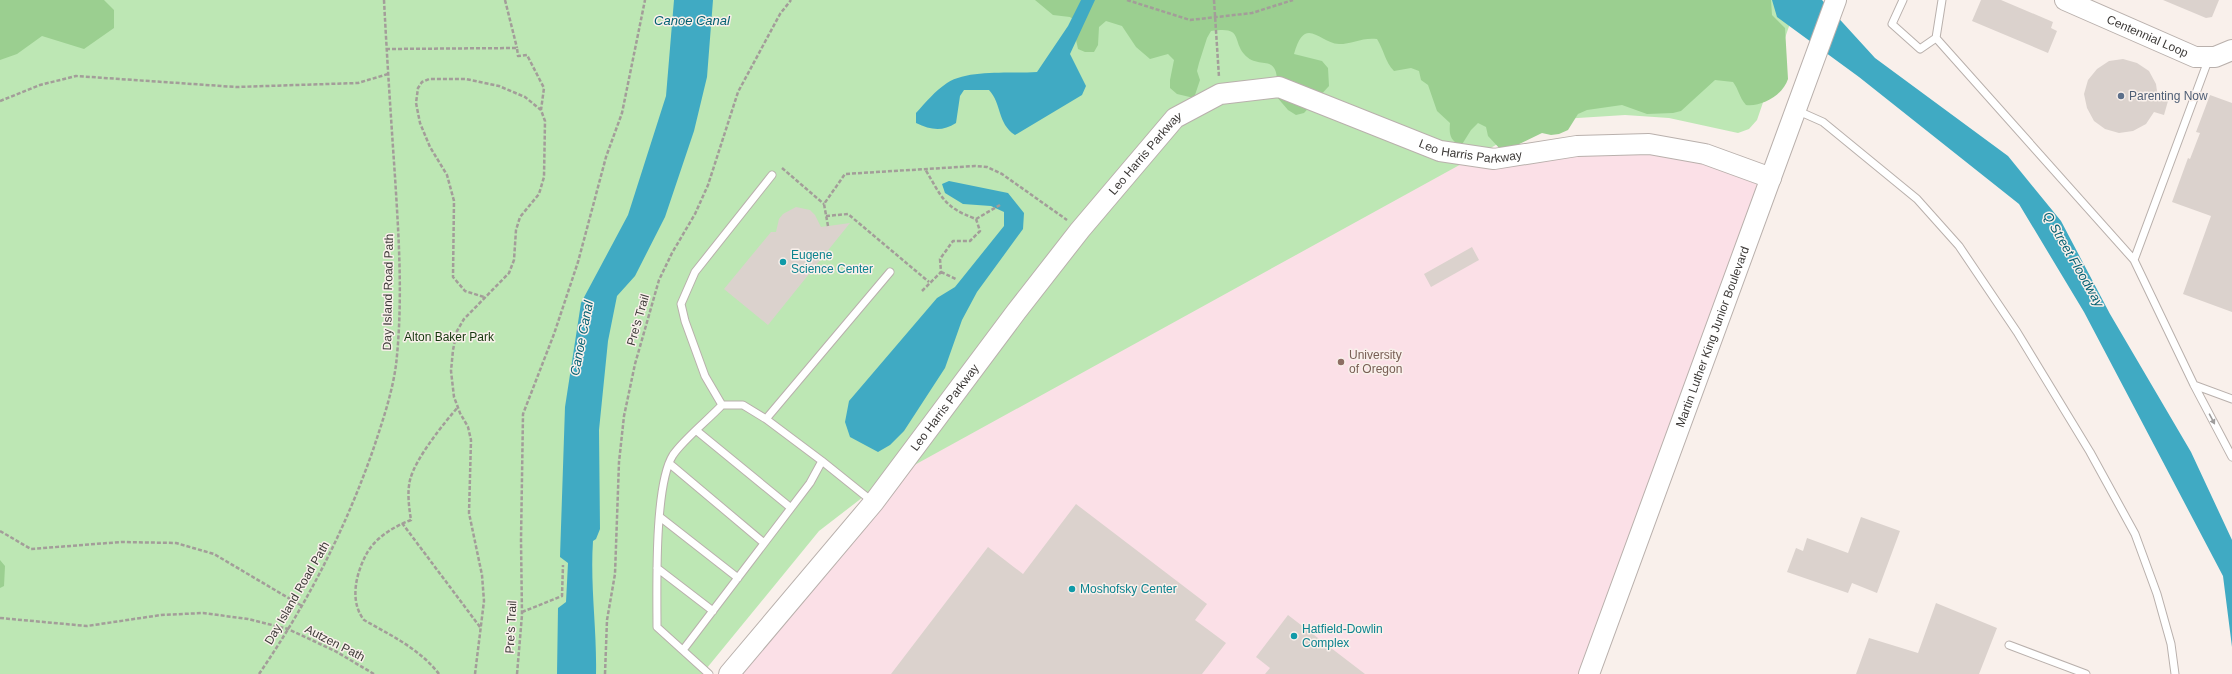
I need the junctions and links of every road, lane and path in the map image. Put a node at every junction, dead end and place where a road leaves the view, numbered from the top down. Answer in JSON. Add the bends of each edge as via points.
{"nodes":[{"id":1,"x":384,"y":0,"type":"edge"},
{"id":2,"x":505,"y":0,"type":"edge"},
{"id":3,"x":645,"y":0,"type":"edge"},
{"id":4,"x":791,"y":0,"type":"edge"},
{"id":5,"x":1127,"y":0,"type":"edge"},
{"id":6,"x":1214,"y":0,"type":"edge"},
{"id":7,"x":1292,"y":0,"type":"edge"},
{"id":8,"x":1836,"y":0,"type":"edge"},
{"id":9,"x":1903,"y":0,"type":"edge"},
{"id":10,"x":1942,"y":0,"type":"edge"},
{"id":11,"x":2076,"y":2,"type":"edge"},
{"id":12,"x":1217,"y":17,"type":"junction"},
{"id":13,"x":1936,"y":38,"type":"junction"},
{"id":14,"x":517,"y":48,"type":"junction"},
{"id":15,"x":386,"y":49,"type":"junction"},
{"id":16,"x":2232,"y":50,"type":"edge"},
{"id":17,"x":2209,"y":58,"type":"junction"},
{"id":18,"x":388,"y":74,"type":"junction"},
{"id":19,"x":1220,"y":94,"type":"junction"},
{"id":20,"x":0,"y":101,"type":"edge"},
{"id":21,"x":541,"y":110,"type":"junction"},
{"id":22,"x":1796,"y":110,"type":"junction"},
{"id":23,"x":925,"y":169,"type":"junction"},
{"id":24,"x":772,"y":175,"type":"joint"},
{"id":25,"x":1771,"y":178,"type":"junction"},
{"id":26,"x":824,"y":204,"type":"junction"},
{"id":27,"x":1000,"y":204,"type":"dead end"},
{"id":28,"x":826,"y":216,"type":"junction"},
{"id":29,"x":976,"y":219,"type":"junction"},
{"id":30,"x":828,"y":226,"type":"dead end"},
{"id":31,"x":1080,"y":230,"type":"junction"},
{"id":32,"x":2134,"y":260,"type":"junction"},
{"id":33,"x":890,"y":272,"type":"dead end"},
{"id":34,"x":941,"y":272,"type":"junction"},
{"id":35,"x":956,"y":279,"type":"dead end"},
{"id":36,"x":929,"y":282,"type":"junction"},
{"id":37,"x":922,"y":291,"type":"dead end"},
{"id":38,"x":484,"y":297,"type":"junction"},
{"id":39,"x":2194,"y":385,"type":"junction"},
{"id":40,"x":2232,"y":399,"type":"edge"},
{"id":41,"x":722,"y":405,"type":"junction"},
{"id":42,"x":458,"y":407,"type":"junction"},
{"id":43,"x":766,"y":419,"type":"junction"},
{"id":44,"x":697,"y":431,"type":"junction"},
{"id":45,"x":2232,"y":457,"type":"edge"},
{"id":46,"x":822,"y":461,"type":"junction"},
{"id":47,"x":670,"y":464,"type":"junction"},
{"id":48,"x":874,"y":502,"type":"junction"},
{"id":49,"x":791,"y":508,"type":"junction"},
{"id":50,"x":660,"y":517,"type":"junction"},
{"id":51,"x":402,"y":523,"type":"junction"},
{"id":52,"x":0,"y":531,"type":"edge"},
{"id":53,"x":764,"y":543,"type":"junction"},
{"id":54,"x":563,"y":565,"type":"dead end"},
{"id":55,"x":657,"y":568,"type":"junction"},
{"id":56,"x":738,"y":578,"type":"junction"},
{"id":57,"x":302,"y":606,"type":"junction"},
{"id":58,"x":713,"y":611,"type":"junction"},
{"id":59,"x":522,"y":612,"type":"junction"},
{"id":60,"x":0,"y":618,"type":"edge"},
{"id":61,"x":480,"y":627,"type":"junction"},
{"id":62,"x":288,"y":629,"type":"junction"},
{"id":63,"x":2009,"y":645,"type":"dead end"},
{"id":64,"x":683,"y":650,"type":"junction"},
{"id":65,"x":259,"y":674,"type":"edge"},
{"id":66,"x":374,"y":674,"type":"edge"},
{"id":67,"x":439,"y":674,"type":"edge"},
{"id":68,"x":474,"y":674,"type":"edge"},
{"id":69,"x":517,"y":674,"type":"edge"},
{"id":70,"x":605,"y":674,"type":"edge"},
{"id":71,"x":709,"y":674,"type":"edge"},
{"id":72,"x":729,"y":674,"type":"edge"},
{"id":73,"x":1589,"y":674,"type":"edge"},
{"id":74,"x":2086,"y":674,"type":"edge"},
{"id":75,"x":2175,"y":674,"type":"edge"}],
"edges":[{"from":1,"to":15,"type":"path","name":"Day Island Road Path"},
{"from":2,"to":14,"type":"path"},
{"from":3,"to":59,"type":"path","name":"Pre's Trail","via":[[622,113],[606,157],[578,262],[523,414]]},
{"from":4,"to":70,"type":"path","name":"Pre's Trail","via":[[780,14],[738,92],[708,185],[659,280],[635,364],[624,416],[619,462],[615,574],[607,620]]},
{"from":5,"to":12,"type":"path","via":[[1190,20]]},
{"from":6,"to":12,"type":"path"},
{"from":7,"to":12,"type":"path","via":[[1252,13]]},
{"from":8,"to":22,"type":"street","name":"Martin Luther King Junior Boulevard"},
{"from":9,"to":13,"type":"lane","via":[[1892,24],[1920,49]]},
{"from":10,"to":13,"type":"lane"},
{"from":11,"to":17,"type":"street","name":"Centennial Loop","via":[[2195,57]]},
{"from":12,"to":19,"type":"path"},
{"from":13,"to":32,"type":"lane"},
{"from":14,"to":15,"type":"path"},
{"from":14,"to":21,"type":"path","via":[[518,56],[527,55],[544,88]]},
{"from":15,"to":18,"type":"path","name":"Day Island Road Path"},
{"from":16,"to":17,"type":"street","name":"Centennial Loop"},
{"from":17,"to":32,"type":"lane"},
{"from":18,"to":20,"type":"path","via":[[358,83],[236,87],[76,76],[40,85]]},
{"from":18,"to":57,"type":"path","name":"Day Island Road Path","via":[[400,260],[395,366],[383,420],[358,492],[329,557]]},
{"from":19,"to":25,"type":"street","name":"Leo Harris Parkway","via":[[1279,87],[1440,151],[1494,159],[1577,146],[1649,144],[1704,154]]},
{"from":19,"to":31,"type":"street","name":"Leo Harris Parkway","via":[[1175,118]]},
{"from":21,"to":38,"type":"path","via":[[546,121],[546,151],[544,177],[539,194],[520,216],[516,230],[514,260],[509,273]]},
{"from":21,"to":38,"type":"path","via":[[525,97],[499,86],[466,79],[428,79],[418,88],[416,103],[420,123],[430,147],[447,175],[454,201],[453,277],[465,291]]},
{"from":22,"to":25,"type":"street","name":"Martin Luther King Junior Boulevard"},
{"from":22,"to":75,"type":"lane","via":[[1823,122],[1917,199],[1959,246],[2017,332],[2090,452],[2135,534],[2157,594],[2171,644]]},
{"from":23,"to":26,"type":"path","via":[[846,174]]},
{"from":23,"to":29,"type":"path","via":[[947,205]]},
{"from":23,"to":31,"type":"path","via":[[987,167],[1002,174]]},
{"from":24,"to":26,"type":"path","via":[[780,166]]},
{"from":24,"to":41,"type":"lane","via":[[695,272],[681,304],[705,376]]},
{"from":25,"to":73,"type":"street","name":"Martin Luther King Junior Boulevard"},
{"from":26,"to":28,"type":"path"},
{"from":27,"to":29,"type":"path"},
{"from":28,"to":30,"type":"path"},
{"from":28,"to":36,"type":"path","via":[[848,214]]},
{"from":29,"to":34,"type":"path","via":[[980,231],[970,241],[953,241],[940,259]]},
{"from":31,"to":48,"type":"street","name":"Leo Harris Parkway"},
{"from":32,"to":39,"type":"lane"},
{"from":33,"to":43,"type":"lane"},
{"from":34,"to":35,"type":"path"},
{"from":34,"to":36,"type":"path"},
{"from":36,"to":37,"type":"path"},
{"from":38,"to":42,"type":"path","via":[[457,331],[451,372]]},
{"from":39,"to":40,"type":"lane"},
{"from":39,"to":45,"type":"lane","one_way":true},
{"from":41,"to":43,"type":"lane","via":[[742,405]]},
{"from":41,"to":44,"type":"lane"},
{"from":42,"to":51,"type":"path","via":[[428,446],[410,479],[408,502],[411,520]]},
{"from":42,"to":61,"type":"path","via":[[471,440],[470,513],[484,595]]},
{"from":43,"to":46,"type":"lane"},
{"from":44,"to":47,"type":"lane","via":[[673,456]]},
{"from":44,"to":49,"type":"lane"},
{"from":46,"to":48,"type":"lane"},
{"from":46,"to":49,"type":"lane"},
{"from":47,"to":50,"type":"lane","via":[[663,485]]},
{"from":47,"to":53,"type":"lane"},
{"from":48,"to":72,"type":"street","name":"Leo Harris Parkway"},
{"from":49,"to":53,"type":"lane"},
{"from":50,"to":55,"type":"lane"},
{"from":50,"to":56,"type":"lane"},
{"from":51,"to":61,"type":"path"},
{"from":51,"to":67,"type":"path","via":[[367,552],[356,581],[355,601],[364,620],[412,649],[432,664]]},
{"from":52,"to":57,"type":"path","via":[[31,549],[121,542],[176,543],[214,554]]},
{"from":53,"to":56,"type":"lane"},
{"from":54,"to":59,"type":"path","via":[[562,596]]},
{"from":55,"to":58,"type":"lane"},
{"from":55,"to":64,"type":"lane","via":[[657,627]]},
{"from":56,"to":58,"type":"lane"},
{"from":57,"to":62,"type":"path","name":"Day Island Road Path"},
{"from":58,"to":64,"type":"lane"},
{"from":59,"to":69,"type":"path","name":"Pre's Trail"},
{"from":60,"to":62,"type":"path","name":"Autzen Path","via":[[87,626],[160,615],[203,613],[248,619]]},
{"from":61,"to":68,"type":"path"},
{"from":62,"to":65,"type":"path","name":"Day Island Road Path"},
{"from":62,"to":66,"type":"path","name":"Autzen Path","via":[[335,651]]},
{"from":63,"to":74,"type":"lane"},
{"from":64,"to":71,"type":"lane"}]}
